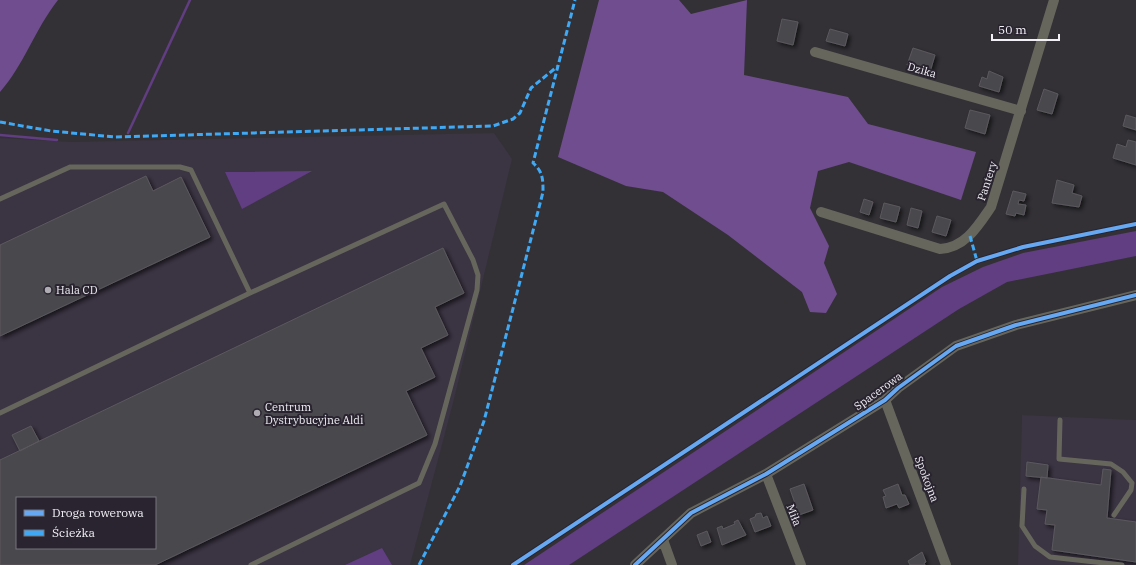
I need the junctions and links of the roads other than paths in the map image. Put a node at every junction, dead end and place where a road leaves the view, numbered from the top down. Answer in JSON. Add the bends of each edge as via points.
{"nodes":[{"id":1,"x":1054,"y":0,"type":"edge"},
{"id":2,"x":816,"y":52,"type":"dead end"},
{"id":3,"x":1021,"y":112,"type":"junction"},
{"id":4,"x":0,"y":199,"type":"edge"},
{"id":5,"x":821,"y":212,"type":"dead end"},
{"id":6,"x":250,"y":293,"type":"junction"},
{"id":7,"x":1136,"y":295,"type":"edge"},
{"id":8,"x":885,"y":400,"type":"junction"},
{"id":9,"x":0,"y":413,"type":"edge"},
{"id":10,"x":1060,"y":420,"type":"dead end"},
{"id":11,"x":766,"y":474,"type":"junction"},
{"id":12,"x":1134,"y":488,"type":"edge"},
{"id":13,"x":1024,"y":489,"type":"dead end"},
{"id":14,"x":1114,"y":515,"type":"dead end"},
{"id":15,"x":663,"y":540,"type":"junction"},
{"id":16,"x":251,"y":565,"type":"edge"},
{"id":17,"x":635,"y":565,"type":"edge"},
{"id":18,"x":672,"y":565,"type":"edge"},
{"id":19,"x":801,"y":565,"type":"edge"},
{"id":20,"x":946,"y":565,"type":"edge"},
{"id":21,"x":1122,"y":565,"type":"edge"}],
"edges":[{"from":1,"to":3,"type":"street","name":"Pantery"},
{"from":2,"to":3,"type":"street","name":"Dzika"},
{"from":3,"to":5,"type":"street","name":"Pantery","via":[[991,207],[970,236],[948,248],[940,249]]},
{"from":4,"to":6,"type":"lane","via":[[70,167],[180,167],[191,170]]},
{"from":6,"to":9,"type":"lane"},
{"from":6,"to":16,"type":"lane","via":[[444,204],[478,274],[477,290],[434,444],[419,482]]},
{"from":7,"to":8,"type":"street","name":"Spacerowa","via":[[1016,325],[956,346]]},
{"from":8,"to":11,"type":"street","name":"Spacerowa"},
{"from":8,"to":20,"type":"street","name":"Spokojna"},
{"from":10,"to":12,"type":"lane","via":[[1059,459],[1111,464],[1123,472]]},
{"from":11,"to":15,"type":"street","name":"Spacerowa","via":[[691,513]]},
{"from":11,"to":19,"type":"street","name":"Miła"},
{"from":12,"to":14,"type":"lane"},
{"from":13,"to":21,"type":"lane","via":[[1022,526],[1035,546],[1050,557]]},
{"from":15,"to":17,"type":"street","name":"Spacerowa"},
{"from":15,"to":18,"type":"street"}]}
